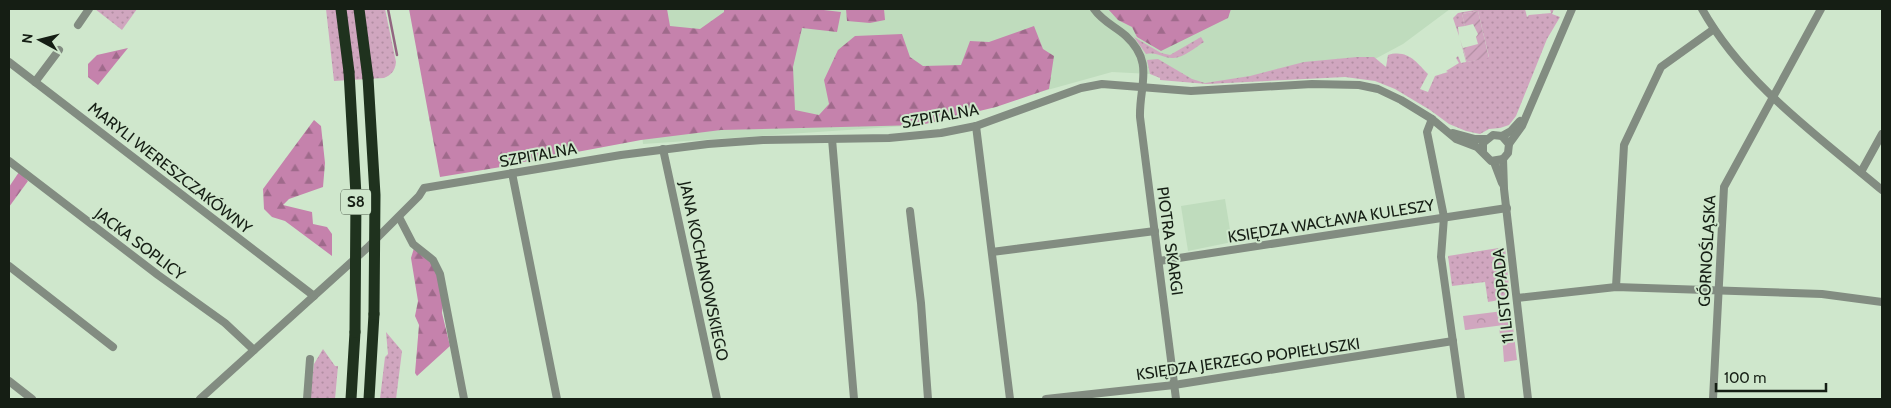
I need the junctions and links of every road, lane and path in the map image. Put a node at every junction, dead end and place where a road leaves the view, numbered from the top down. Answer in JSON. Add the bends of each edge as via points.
{"nodes":[{"id":1,"x":89,"y":9,"type":"edge"},
{"id":2,"x":341,"y":9,"type":"edge"},
{"id":3,"x":359,"y":9,"type":"edge"},
{"id":4,"x":1094,"y":9,"type":"edge"},
{"id":5,"x":1572,"y":9,"type":"edge"},
{"id":6,"x":1702,"y":9,"type":"edge"},
{"id":7,"x":1821,"y":9,"type":"edge"},
{"id":8,"x":78,"y":25,"type":"dead end"},
{"id":9,"x":1714,"y":29,"type":"junction"},
{"id":10,"x":59,"y":50,"type":"dead end"},
{"id":11,"x":9,"y":62,"type":"edge"},
{"id":12,"x":35,"y":82,"type":"junction"},
{"id":13,"x":1143,"y":87,"type":"junction"},
{"id":14,"x":1772,"y":96,"type":"junction"},
{"id":15,"x":1526,"y":114,"type":"junction"},
{"id":16,"x":1432,"y":119,"type":"junction"},
{"id":17,"x":976,"y":126,"type":"junction"},
{"id":18,"x":1440,"y":126,"type":"junction"},
{"id":19,"x":1882,"y":134,"type":"edge"},
{"id":20,"x":1502,"y":136,"type":"junction"},
{"id":21,"x":1486,"y":138,"type":"junction"},
{"id":22,"x":832,"y":139,"type":"junction"},
{"id":23,"x":1509,"y":144,"type":"junction"},
{"id":24,"x":663,"y":149,"type":"junction"},
{"id":25,"x":1482,"y":152,"type":"junction"},
{"id":26,"x":1503,"y":159,"type":"junction"},
{"id":27,"x":9,"y":161,"type":"edge"},
{"id":28,"x":1494,"y":162,"type":"junction"},
{"id":29,"x":1861,"y":172,"type":"junction"},
{"id":30,"x":512,"y":173,"type":"junction"},
{"id":31,"x":1504,"y":189,"type":"junction"},
{"id":32,"x":1882,"y":190,"type":"edge"},
{"id":33,"x":1507,"y":208,"type":"junction"},
{"id":34,"x":910,"y":211,"type":"dead end"},
{"id":35,"x":399,"y":217,"type":"junction"},
{"id":36,"x":1444,"y":217,"type":"junction"},
{"id":37,"x":1155,"y":231,"type":"junction"},
{"id":38,"x":992,"y":252,"type":"junction"},
{"id":39,"x":1159,"y":261,"type":"junction"},
{"id":40,"x":9,"y":266,"type":"edge"},
{"id":41,"x":1616,"y":287,"type":"junction"},
{"id":42,"x":1718,"y":291,"type":"junction"},
{"id":43,"x":314,"y":296,"type":"junction"},
{"id":44,"x":1517,"y":298,"type":"junction"},
{"id":45,"x":1882,"y":302,"type":"edge"},
{"id":46,"x":1453,"y":342,"type":"junction"},
{"id":47,"x":113,"y":347,"type":"dead end"},
{"id":48,"x":254,"y":350,"type":"junction"},
{"id":49,"x":310,"y":359,"type":"dead end"},
{"id":50,"x":9,"y":381,"type":"edge"},
{"id":51,"x":1174,"y":385,"type":"junction"},
{"id":52,"x":32,"y":399,"type":"edge"},
{"id":53,"x":200,"y":399,"type":"edge"},
{"id":54,"x":306,"y":399,"type":"edge"},
{"id":55,"x":351,"y":399,"type":"edge"},
{"id":56,"x":369,"y":399,"type":"edge"},
{"id":57,"x":464,"y":399,"type":"edge"},
{"id":58,"x":557,"y":399,"type":"edge"},
{"id":59,"x":717,"y":399,"type":"edge"},
{"id":60,"x":854,"y":399,"type":"edge"},
{"id":61,"x":928,"y":399,"type":"edge"},
{"id":62,"x":1010,"y":399,"type":"edge"},
{"id":63,"x":1046,"y":399,"type":"edge"},
{"id":64,"x":1176,"y":399,"type":"edge"},
{"id":65,"x":1461,"y":399,"type":"edge"},
{"id":66,"x":1528,"y":399,"type":"edge"},
{"id":67,"x":1713,"y":399,"type":"edge"}],
"edges":[{"from":1,"to":8,"type":"street"},
{"from":2,"to":55,"type":"highway","number":"S8","bridge":true,"via":[[349,72],[356,195]]},
{"from":3,"to":56,"type":"highway","number":"S8","bridge":true,"via":[[368,78],[375,195]]},
{"from":4,"to":13,"type":"street","name":"PIOTRA SKARGI","via":[[1103,20],[1127,36],[1139,52],[1144,71]]},
{"from":5,"to":15,"type":"street"},
{"from":6,"to":9,"type":"street"},
{"from":7,"to":14,"type":"street","name":"GÓRNOŚLĄSKA"},
{"from":9,"to":14,"type":"street","via":[[1748,73]]},
{"from":9,"to":41,"type":"street","via":[[1661,67],[1624,145]]},
{"from":10,"to":12,"type":"street"},
{"from":11,"to":12,"type":"street","name":"MARYLI WERESZCZAKÓWNY"},
{"from":12,"to":43,"type":"street","name":"MARYLI WERESZCZAKÓWNY"},
{"from":13,"to":16,"type":"street","name":"SZPITALNA","via":[[1209,90],[1348,83],[1388,93]]},
{"from":13,"to":17,"type":"street","name":"SZPITALNA","via":[[1092,86]]},
{"from":13,"to":37,"type":"street","name":"PIOTRA SKARGI","via":[[1140,117]]},
{"from":14,"to":29,"type":"street"},
{"from":14,"to":42,"type":"street","name":"GÓRNOŚLĄSKA","via":[[1724,187]]},
{"from":15,"to":20,"type":"street","via":[[1516,127]]},
{"from":15,"to":23,"type":"street"},
{"from":16,"to":18,"type":"street","name":"SZPITALNA"},
{"from":16,"to":36,"type":"street","via":[[1427,132]]},
{"from":17,"to":22,"type":"street","name":"SZPITALNA","via":[[908,137]]},
{"from":17,"to":38,"type":"street"},
{"from":18,"to":21,"type":"street","via":[[1470,138]]},
{"from":18,"to":25,"type":"street","via":[[1456,139],[1478,147]]},
{"from":19,"to":29,"type":"street"},
{"from":20,"to":21,"type":"street"},
{"from":20,"to":23,"type":"street"},
{"from":21,"to":25,"type":"street"},
{"from":22,"to":24,"type":"street","name":"SZPITALNA","via":[[736,141]]},
{"from":22,"to":60,"type":"street"},
{"from":23,"to":26,"type":"street"},
{"from":24,"to":30,"type":"street","name":"SZPITALNA"},
{"from":24,"to":59,"type":"street","name":"JANA KOCHANOWSKIEGO"},
{"from":25,"to":28,"type":"street"},
{"from":26,"to":28,"type":"street"},
{"from":26,"to":31,"type":"street"},
{"from":27,"to":48,"type":"street","name":"JACKA SOPLICY","via":[[225,323]]},
{"from":28,"to":31,"type":"street"},
{"from":29,"to":32,"type":"street"},
{"from":30,"to":35,"type":"street","name":"SZPITALNA","via":[[427,188]]},
{"from":30,"to":58,"type":"street"},
{"from":31,"to":33,"type":"street","name":"11 LISTOPADA"},
{"from":33,"to":36,"type":"street","name":"KSIĘDZA WACŁAWA KULESZY"},
{"from":33,"to":44,"type":"street","name":"11 LISTOPADA"},
{"from":34,"to":61,"type":"street"},
{"from":35,"to":43,"type":"street","name":"SZPITALNA"},
{"from":35,"to":57,"type":"street","via":[[413,244],[433,260],[440,274]]},
{"from":36,"to":39,"type":"street","name":"KSIĘDZA WACŁAWA KULESZY"},
{"from":36,"to":46,"type":"street","via":[[1441,257]]},
{"from":37,"to":38,"type":"street"},
{"from":37,"to":39,"type":"street","name":"PIOTRA SKARGI"},
{"from":38,"to":62,"type":"street"},
{"from":39,"to":51,"type":"street","name":"PIOTRA SKARGI"},
{"from":40,"to":47,"type":"street"},
{"from":41,"to":42,"type":"street"},
{"from":41,"to":44,"type":"street"},
{"from":42,"to":45,"type":"street","via":[[1822,294]]},
{"from":42,"to":67,"type":"street","name":"GÓRNOŚLĄSKA"},
{"from":43,"to":48,"type":"street","name":"SZPITALNA"},
{"from":44,"to":66,"type":"street","name":"11 LISTOPADA"},
{"from":46,"to":51,"type":"street","name":"KSIĘDZA JERZEGO POPIEŁUSZKI"},
{"from":46,"to":65,"type":"street"},
{"from":48,"to":53,"type":"street","name":"SZPITALNA"},
{"from":49,"to":54,"type":"street"},
{"from":50,"to":52,"type":"street"},
{"from":51,"to":63,"type":"street","name":"KSIĘDZA JERZEGO POPIEŁUSZKI"},
{"from":51,"to":64,"type":"street","name":"PIOTRA SKARGI"}]}
